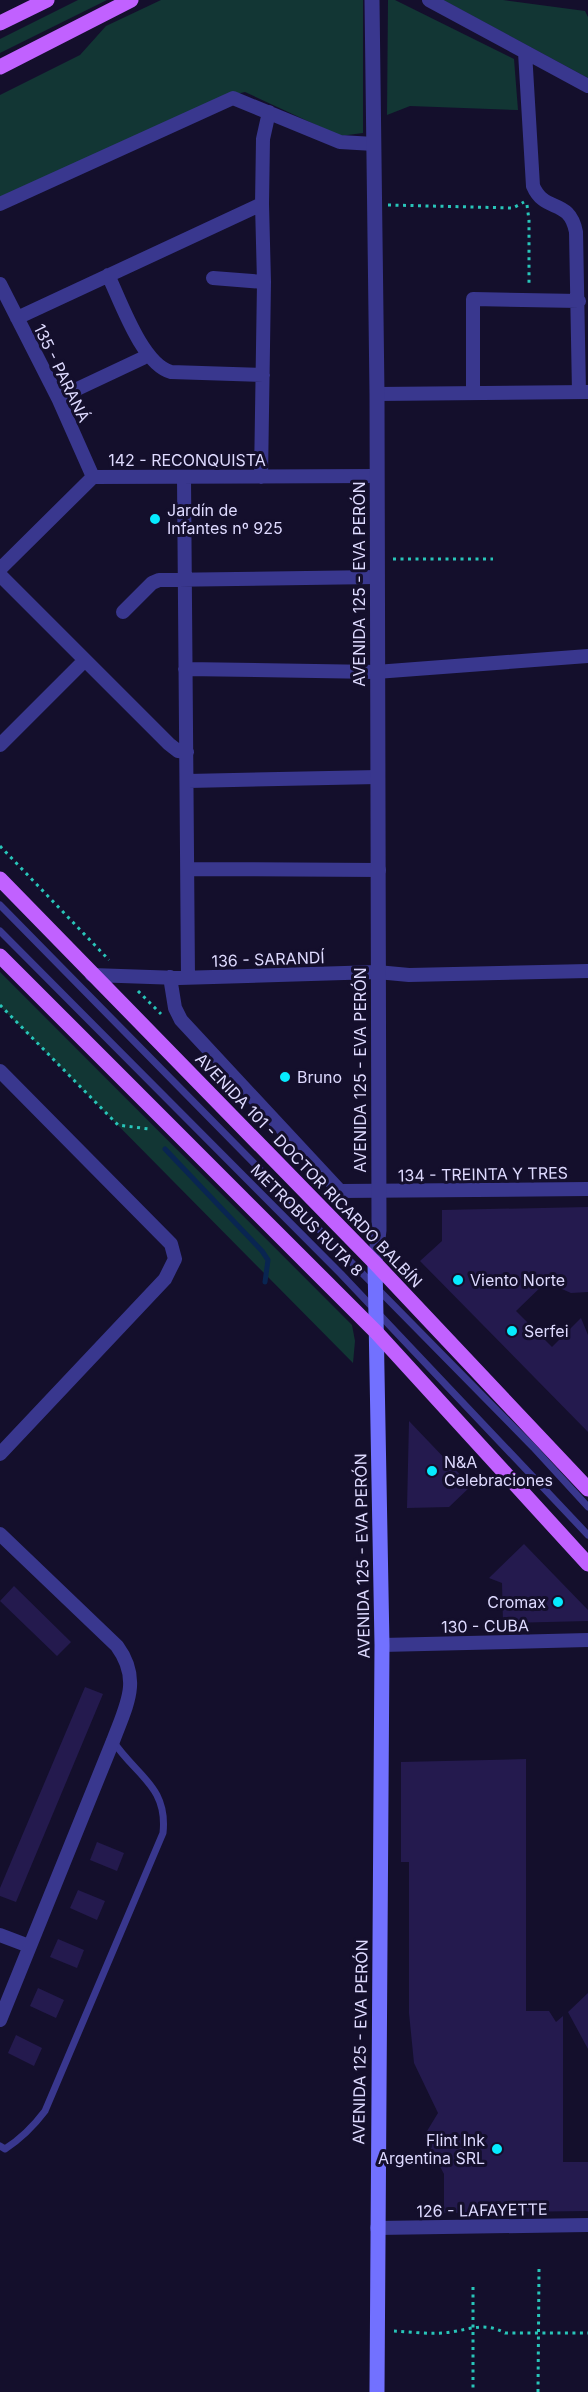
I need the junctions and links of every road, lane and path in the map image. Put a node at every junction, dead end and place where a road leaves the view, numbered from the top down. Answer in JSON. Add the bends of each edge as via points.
{"nodes":[{"id":1,"x":47,"y":0,"type":"edge"},
{"id":2,"x":130,"y":0,"type":"edge"},
{"id":3,"x":372,"y":0,"type":"edge"},
{"id":4,"x":429,"y":0,"type":"edge"},
{"id":5,"x":0,"y":23,"type":"edge"},
{"id":6,"x":525,"y":52,"type":"junction"},
{"id":7,"x":0,"y":67,"type":"edge"},
{"id":8,"x":588,"y":86,"type":"edge"},
{"id":9,"x":269,"y":112,"type":"junction"},
{"id":10,"x":374,"y":144,"type":"junction"},
{"id":11,"x":532,"y":198,"type":"junction"},
{"id":12,"x":0,"y":204,"type":"edge"},
{"id":13,"x":262,"y":204,"type":"junction"},
{"id":14,"x":375,"y":204,"type":"junction"},
{"id":15,"x":108,"y":276,"type":"junction"},
{"id":16,"x":213,"y":278,"type":"dead end"},
{"id":17,"x":264,"y":282,"type":"junction"},
{"id":18,"x":0,"y":284,"type":"edge"},
{"id":19,"x":529,"y":300,"type":"junction"},
{"id":20,"x":579,"y":301,"type":"junction"},
{"id":21,"x":17,"y":318,"type":"junction"},
{"id":22,"x":147,"y":353,"type":"junction"},
{"id":23,"x":263,"y":375,"type":"junction"},
{"id":24,"x":583,"y":392,"type":"edge"},
{"id":25,"x":473,"y":393,"type":"junction"},
{"id":26,"x":377,"y":394,"type":"junction"},
{"id":27,"x":58,"y":398,"type":"junction"},
{"id":28,"x":93,"y":477,"type":"junction"},
{"id":29,"x":261,"y":477,"type":"junction"},
{"id":30,"x":377,"y":477,"type":"junction"},
{"id":31,"x":184,"y":478,"type":"junction"},
{"id":32,"x":376,"y":559,"type":"junction"},
{"id":33,"x":493,"y":559,"type":"dead end"},
{"id":34,"x":0,"y":569,"type":"edge"},
{"id":35,"x":0,"y":575,"type":"edge"},
{"id":36,"x":185,"y":578,"type":"junction"},
{"id":37,"x":376,"y":578,"type":"junction"},
{"id":38,"x":123,"y":612,"type":"dead end"},
{"id":39,"x":588,"y":656,"type":"edge"},
{"id":40,"x":84,"y":661,"type":"junction"},
{"id":41,"x":185,"y":669,"type":"junction"},
{"id":42,"x":376,"y":672,"type":"junction"},
{"id":43,"x":0,"y":745,"type":"edge"},
{"id":44,"x":187,"y":752,"type":"junction"},
{"id":45,"x":378,"y":777,"type":"junction"},
{"id":46,"x":188,"y":781,"type":"junction"},
{"id":47,"x":189,"y":869,"type":"junction"},
{"id":48,"x":379,"y":870,"type":"junction"},
{"id":49,"x":0,"y":879,"type":"edge"},
{"id":50,"x":0,"y":905,"type":"edge"},
{"id":51,"x":0,"y":931,"type":"edge"},
{"id":52,"x":0,"y":956,"type":"edge"},
{"id":53,"x":588,"y":971,"type":"edge"},
{"id":54,"x":378,"y":972,"type":"junction"},
{"id":55,"x":92,"y":975,"type":"junction"},
{"id":56,"x":170,"y":977,"type":"junction"},
{"id":57,"x":188,"y":977,"type":"junction"},
{"id":58,"x":0,"y":1005,"type":"edge"},
{"id":59,"x":0,"y":1071,"type":"edge"},
{"id":60,"x":152,"y":1129,"type":"dead end"},
{"id":61,"x":588,"y":1189,"type":"edge"},
{"id":62,"x":378,"y":1191,"type":"junction"},
{"id":63,"x":375,"y":1263,"type":"junction"},
{"id":64,"x":375,"y":1288,"type":"junction"},
{"id":65,"x":376,"y":1311,"type":"junction"},
{"id":66,"x":377,"y":1333,"type":"junction"},
{"id":67,"x":0,"y":1454,"type":"edge"},
{"id":68,"x":588,"y":1489,"type":"edge"},
{"id":69,"x":588,"y":1507,"type":"edge"},
{"id":70,"x":0,"y":1534,"type":"edge"},
{"id":71,"x":588,"y":1535,"type":"edge"},
{"id":72,"x":588,"y":1564,"type":"edge"},
{"id":73,"x":588,"y":1640,"type":"edge"},
{"id":74,"x":382,"y":1645,"type":"junction"},
{"id":75,"x":113,"y":1741,"type":"junction"},
{"id":76,"x":0,"y":1935,"type":"edge"},
{"id":77,"x":29,"y":1946,"type":"junction"},
{"id":78,"x":0,"y":2020,"type":"edge"},
{"id":79,"x":0,"y":2146,"type":"edge"},
{"id":80,"x":588,"y":2225,"type":"edge"},
{"id":81,"x":377,"y":2228,"type":"junction"},
{"id":82,"x":539,"y":2269,"type":"dead end"},
{"id":83,"x":472,"y":2288,"type":"dead end"},
{"id":84,"x":473,"y":2326,"type":"junction"},
{"id":85,"x":377,"y":2331,"type":"junction"},
{"id":86,"x":538,"y":2332,"type":"junction"},
{"id":87,"x":588,"y":2332,"type":"edge"},
{"id":88,"x":377,"y":2392,"type":"edge"},
{"id":89,"x":473,"y":2392,"type":"edge"},
{"id":90,"x":538,"y":2392,"type":"edge"}],
"edges":[{"from":1,"to":5,"type":"main road"},
{"from":2,"to":7,"type":"main road"},
{"from":3,"to":10,"type":"street","name":"AVENIDA 125 - EVA PERÓN"},
{"from":4,"to":6,"type":"street"},
{"from":6,"to":8,"type":"street"},
{"from":6,"to":11,"type":"street"},
{"from":9,"to":10,"type":"street","via":[[340,142]]},
{"from":9,"to":12,"type":"street","via":[[233,98],[220,102]]},
{"from":9,"to":13,"type":"street","via":[[262,139]]},
{"from":10,"to":14,"type":"street","name":"AVENIDA 125 - EVA PERÓN"},
{"from":11,"to":14,"type":"path","via":[[513,208]]},
{"from":11,"to":19,"type":"path"},
{"from":11,"to":20,"type":"street","via":[[573,218]]},
{"from":13,"to":15,"type":"street"},
{"from":13,"to":17,"type":"street"},
{"from":14,"to":26,"type":"street","name":"AVENIDA 125 - EVA PERÓN"},
{"from":15,"to":21,"type":"street"},
{"from":15,"to":22,"type":"street"},
{"from":16,"to":17,"type":"street"},
{"from":17,"to":23,"type":"street"},
{"from":18,"to":21,"type":"street","name":"135 - PARANÁ"},
{"from":19,"to":20,"type":"street"},
{"from":19,"to":25,"type":"street","via":[[473,300]]},
{"from":20,"to":24,"type":"street"},
{"from":21,"to":27,"type":"street","name":"135 - PARANÁ"},
{"from":22,"to":23,"type":"street","via":[[160,369],[171,372]]},
{"from":22,"to":27,"type":"street"},
{"from":23,"to":29,"type":"street"},
{"from":24,"to":25,"type":"street"},
{"from":25,"to":26,"type":"street"},
{"from":26,"to":30,"type":"street","name":"AVENIDA 125 - EVA PERÓN"},
{"from":27,"to":28,"type":"street","name":"135 - PARANÁ"},
{"from":28,"to":31,"type":"street","name":"142 - RECONQUISTA"},
{"from":28,"to":34,"type":"street","name":"142 - RECONQUISTA"},
{"from":29,"to":30,"type":"street","name":"142 - RECONQUISTA"},
{"from":29,"to":31,"type":"street","name":"142 - RECONQUISTA"},
{"from":30,"to":32,"type":"street","name":"AVENIDA 125 - EVA PERÓN"},
{"from":31,"to":36,"type":"street"},
{"from":32,"to":33,"type":"path"},
{"from":32,"to":37,"type":"street","name":"AVENIDA 125 - EVA PERÓN"},
{"from":35,"to":40,"type":"street"},
{"from":36,"to":37,"type":"street"},
{"from":36,"to":38,"type":"street","via":[[152,583]]},
{"from":36,"to":41,"type":"street"},
{"from":37,"to":42,"type":"street","name":"AVENIDA 125 - EVA PERÓN"},
{"from":39,"to":42,"type":"street"},
{"from":40,"to":43,"type":"street"},
{"from":40,"to":44,"type":"street","via":[[169,744]]},
{"from":41,"to":42,"type":"street"},
{"from":41,"to":44,"type":"street"},
{"from":42,"to":45,"type":"street","name":"AVENIDA 125 - EVA PERÓN"},
{"from":44,"to":46,"type":"street"},
{"from":45,"to":46,"type":"street"},
{"from":45,"to":48,"type":"street","name":"AVENIDA 125 - EVA PERÓN"},
{"from":46,"to":47,"type":"street"},
{"from":47,"to":48,"type":"street"},
{"from":47,"to":57,"type":"street"},
{"from":48,"to":54,"type":"street","name":"AVENIDA 125 - EVA PERÓN"},
{"from":49,"to":55,"type":"main road","name":"AVENIDA 101 - DOCTOR RICARDO BALBÍN"},
{"from":50,"to":64,"type":"lane","name":"METROBUS RUTA 8"},
{"from":51,"to":65,"type":"lane","name":"METROBUS RUTA 8"},
{"from":52,"to":66,"type":"main road"},
{"from":53,"to":54,"type":"street","name":"136 - SARANDÍ","via":[[409,975]]},
{"from":54,"to":57,"type":"street","name":"136 - SARANDÍ"},
{"from":54,"to":62,"type":"street","name":"AVENIDA 125 - EVA PERÓN"},
{"from":55,"to":56,"type":"street","name":"136 - SARANDÍ"},
{"from":55,"to":63,"type":"main road","name":"AVENIDA 101 - DOCTOR RICARDO BALBÍN"},
{"from":56,"to":57,"type":"street","name":"136 - SARANDÍ"},
{"from":56,"to":62,"type":"street","name":"134 - TREINTA Y TRES","via":[[181,1020],[330,1182],[347,1193]]},
{"from":58,"to":60,"type":"path","via":[[118,1125]]},
{"from":59,"to":67,"type":"street","via":[[171,1244],[175,1259],[165,1279]]},
{"from":61,"to":62,"type":"street","name":"134 - TREINTA Y TRES"},
{"from":62,"to":63,"type":"street","name":"AVENIDA 125 - EVA PERÓN"},
{"from":63,"to":64,"type":"main road","name":"AVENIDA 125 - EVA PERÓN"},
{"from":63,"to":68,"type":"main road","name":"AVENIDA 101 - DOCTOR RICARDO BALBÍN"},
{"from":64,"to":65,"type":"main road","name":"AVENIDA 125 - EVA PERÓN"},
{"from":64,"to":69,"type":"lane","name":"METROBUS RUTA 8"},
{"from":65,"to":66,"type":"main road","name":"AVENIDA 125 - EVA PERÓN"},
{"from":65,"to":71,"type":"lane","name":"METROBUS RUTA 8"},
{"from":66,"to":72,"type":"main road"},
{"from":66,"to":74,"type":"main road","name":"AVENIDA 125 - EVA PERÓN"},
{"from":70,"to":75,"type":"street","via":[[124,1656],[131,1679],[129,1696]]},
{"from":73,"to":74,"type":"street","name":"130 - CUBA"},
{"from":74,"to":81,"type":"main road","name":"AVENIDA 125 - EVA PERÓN"},
{"from":75,"to":77,"type":"street"},
{"from":75,"to":79,"type":"lane","via":[[125,1760],[146,1777],[159,1795],[165,1815],[163,1833],[45,2111],[19,2140],[5,2149]]},
{"from":76,"to":77,"type":"street"},
{"from":77,"to":78,"type":"street"},
{"from":80,"to":81,"type":"street","name":"126 - LAFAYETTE"},
{"from":81,"to":85,"type":"main road","name":"AVENIDA 125 - EVA PERÓN"},
{"from":82,"to":86,"type":"path"},
{"from":83,"to":84,"type":"path"},
{"from":84,"to":85,"type":"path","via":[[450,2332]]},
{"from":84,"to":86,"type":"path","via":[[505,2332]]},
{"from":84,"to":89,"type":"path"},
{"from":85,"to":88,"type":"main road","name":"AVENIDA 125 - EVA PERÓN"},
{"from":86,"to":87,"type":"path"},
{"from":86,"to":90,"type":"path"}]}
